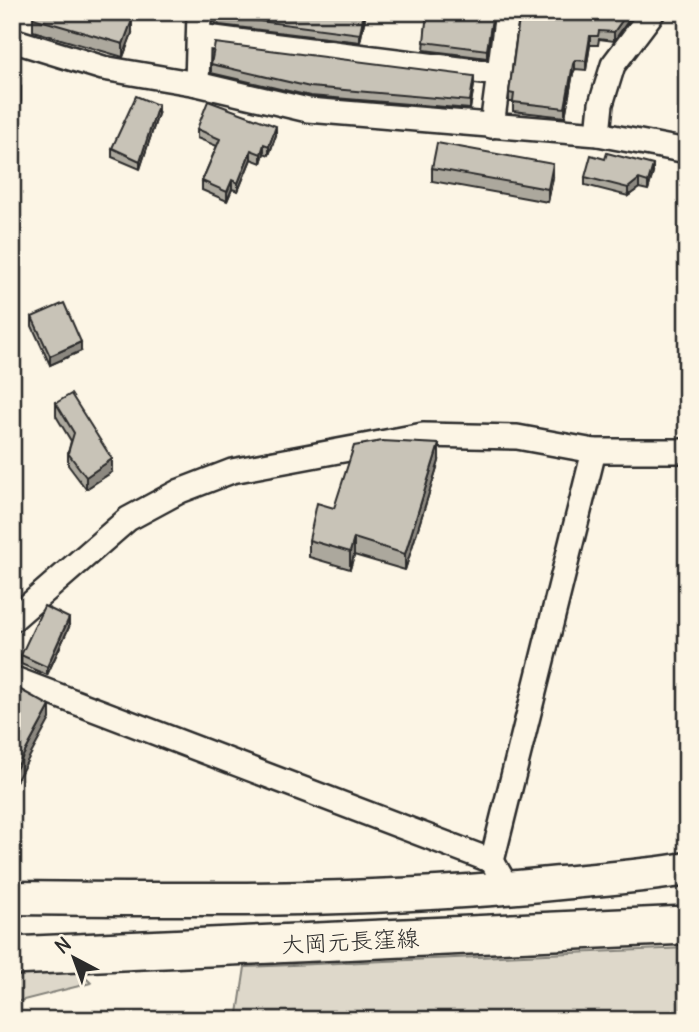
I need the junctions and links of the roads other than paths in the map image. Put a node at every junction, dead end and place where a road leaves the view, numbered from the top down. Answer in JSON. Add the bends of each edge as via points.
{"nodes":[{"id":1,"x":199,"y":12,"type":"edge"},
{"id":2,"x":507,"y":12,"type":"edge"},
{"id":3,"x":653,"y":12,"type":"edge"},
{"id":4,"x":199,"y":36,"type":"junction"},
{"id":5,"x":12,"y":40,"type":"edge"},
{"id":6,"x":499,"y":74,"type":"junction"},
{"id":7,"x":197,"y":84,"type":"junction"},
{"id":8,"x":492,"y":126,"type":"junction"},
{"id":9,"x":598,"y":134,"type":"junction"},
{"id":10,"x":687,"y":151,"type":"edge"},
{"id":11,"x":594,"y":451,"type":"junction"},
{"id":12,"x":687,"y":451,"type":"edge"},
{"id":13,"x":12,"y":620,"type":"edge"},
{"id":14,"x":12,"y":678,"type":"edge"},
{"id":15,"x":492,"y":861,"type":"junction"},
{"id":16,"x":687,"y":869,"type":"edge"},
{"id":17,"x":508,"y":888,"type":"junction"},
{"id":18,"x":12,"y":898,"type":"edge"},
{"id":19,"x":687,"y":925,"type":"edge"},
{"id":20,"x":12,"y":956,"type":"edge"}],
"edges":[{"from":1,"to":4,"type":"street"},
{"from":2,"to":6,"type":"street"},
{"from":3,"to":9,"type":"street","via":[[613,65]]},
{"from":4,"to":6,"type":"street"},
{"from":4,"to":7,"type":"street"},
{"from":5,"to":7,"type":"street","via":[[103,68]]},
{"from":6,"to":8,"type":"street"},
{"from":7,"to":8,"type":"street","via":[[344,116]]},
{"from":8,"to":9,"type":"street"},
{"from":9,"to":10,"type":"street"},
{"from":11,"to":12,"type":"street"},
{"from":11,"to":13,"type":"street","via":[[517,437],[423,435],[232,471],[180,491],[128,519]]},
{"from":11,"to":15,"type":"street"},
{"from":14,"to":15,"type":"street"},
{"from":15,"to":17,"type":"street"},
{"from":16,"to":17,"type":"street"},
{"from":17,"to":18,"type":"street","via":[[334,898]]},
{"from":19,"to":20,"type":"main road","name":"大岡元長窪線"}]}
